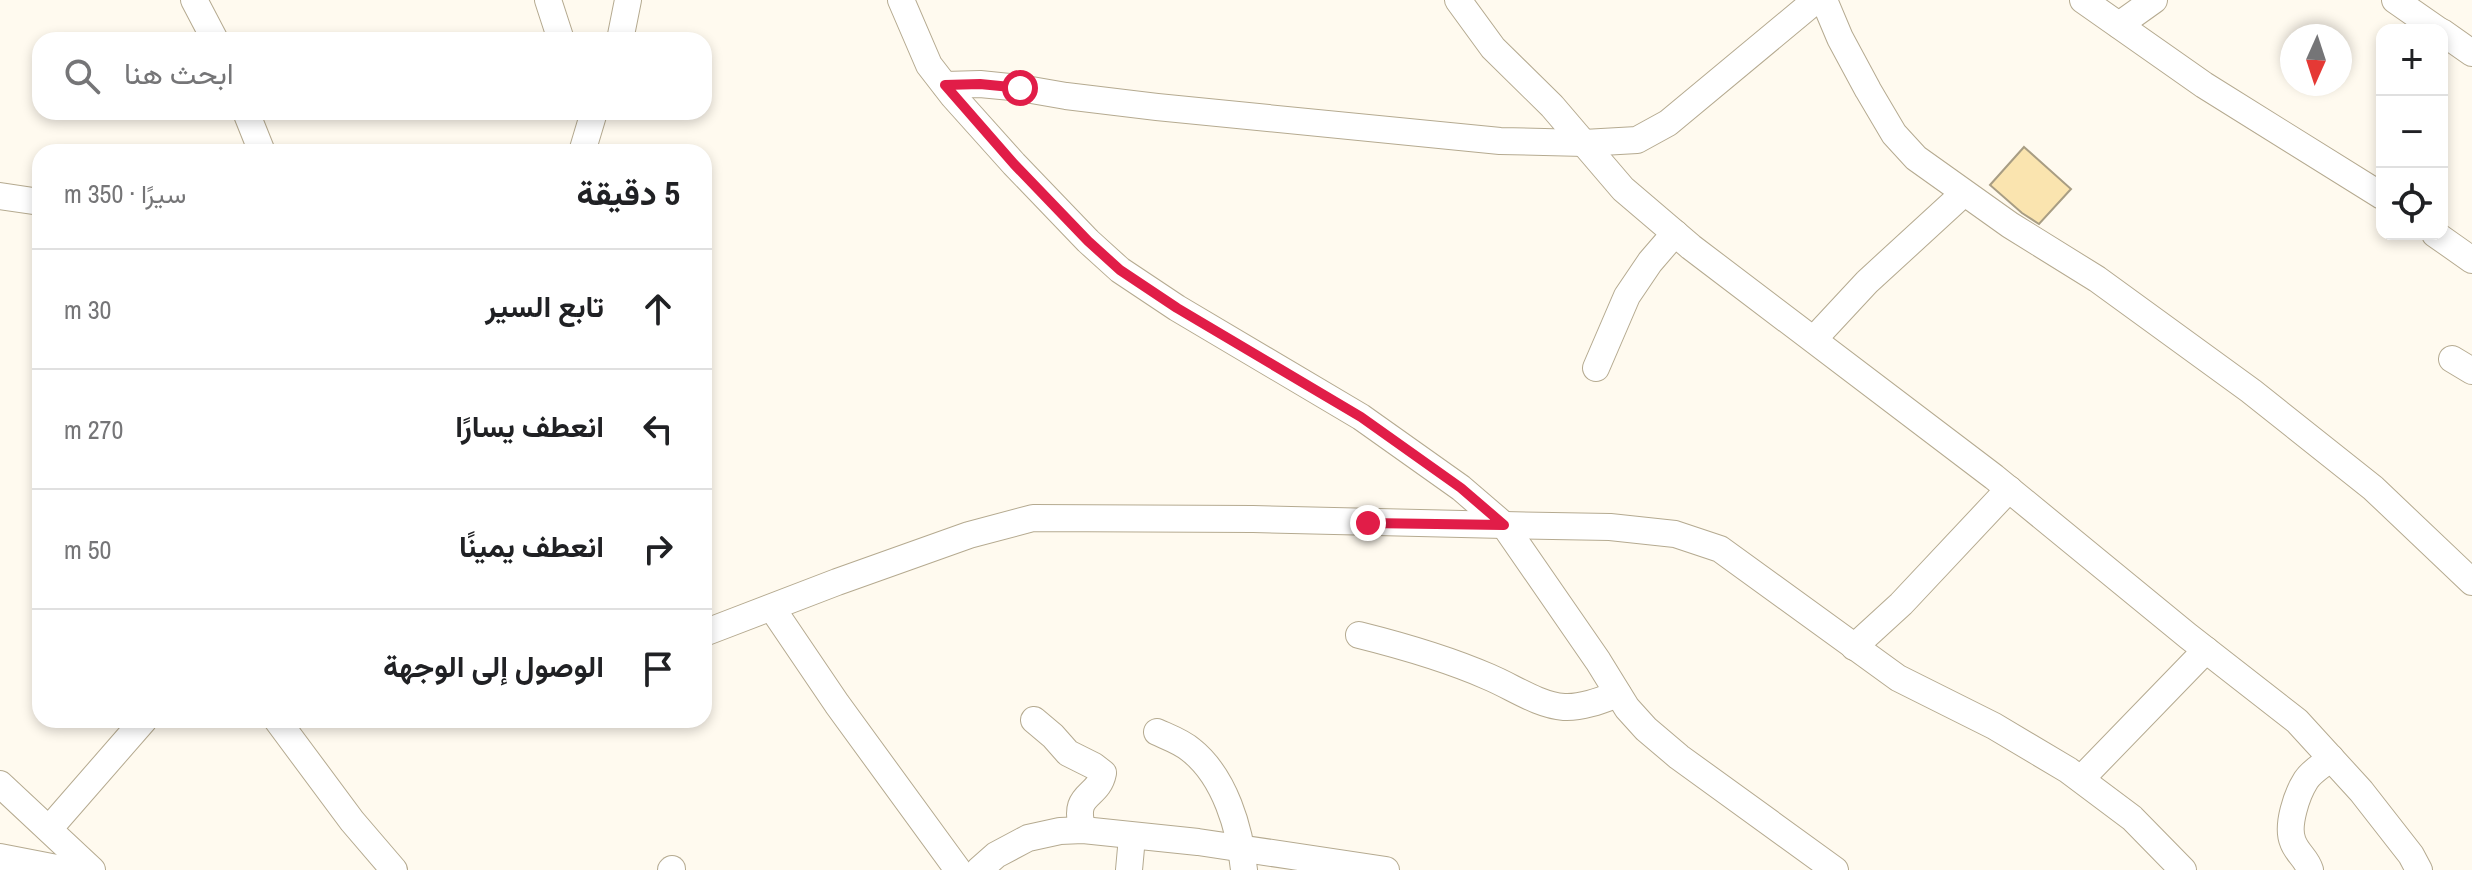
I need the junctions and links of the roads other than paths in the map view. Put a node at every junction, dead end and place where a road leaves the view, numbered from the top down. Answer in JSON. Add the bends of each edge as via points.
{"nodes":[{"id":1,"x":194,"y":0,"type":"edge"},
{"id":2,"x":548,"y":0,"type":"edge"},
{"id":3,"x":628,"y":0,"type":"edge"},
{"id":4,"x":901,"y":0,"type":"edge"},
{"id":5,"x":1458,"y":0,"type":"edge"},
{"id":6,"x":2083,"y":0,"type":"edge"},
{"id":7,"x":2154,"y":0,"type":"edge"},
{"id":8,"x":2395,"y":0,"type":"edge"},
{"id":9,"x":1815,"y":3,"type":"edge"},
{"id":10,"x":2430,"y":24,"type":"edge"},
{"id":11,"x":2119,"y":25,"type":"junction"},
{"id":12,"x":211,"y":32,"type":"edge"},
{"id":13,"x":558,"y":32,"type":"edge"},
{"id":14,"x":622,"y":32,"type":"edge"},
{"id":15,"x":2448,"y":36,"type":"edge"},
{"id":16,"x":2472,"y":53,"type":"edge"},
{"id":17,"x":945,"y":85,"type":"junction"},
{"id":18,"x":249,"y":120,"type":"edge"},
{"id":19,"x":589,"y":120,"type":"edge"},
{"id":20,"x":1584,"y":143,"type":"junction"},
{"id":21,"x":259,"y":144,"type":"edge"},
{"id":22,"x":584,"y":144,"type":"edge"},
{"id":23,"x":2376,"y":192,"type":"edge"},
{"id":24,"x":1964,"y":193,"type":"junction"},
{"id":25,"x":0,"y":196,"type":"edge"},
{"id":26,"x":32,"y":201,"type":"edge"},
{"id":27,"x":1675,"y":233,"type":"junction"},
{"id":28,"x":2444,"y":240,"type":"edge"},
{"id":29,"x":2472,"y":260,"type":"edge"},
{"id":30,"x":1814,"y":339,"type":"junction"},
{"id":31,"x":1596,"y":368,"type":"dead end"},
{"id":32,"x":2009,"y":489,"type":"junction"},
{"id":33,"x":1504,"y":525,"type":"junction"},
{"id":34,"x":2472,"y":582,"type":"edge"},
{"id":35,"x":772,"y":608,"type":"junction"},
{"id":36,"x":712,"y":630,"type":"edge"},
{"id":37,"x":1359,"y":635,"type":"dead end"},
{"id":38,"x":1854,"y":647,"type":"junction"},
{"id":39,"x":2206,"y":650,"type":"junction"},
{"id":40,"x":1618,"y":694,"type":"junction"},
{"id":41,"x":1034,"y":720,"type":"dead end"},
{"id":42,"x":137,"y":728,"type":"edge"},
{"id":43,"x":283,"y":728,"type":"edge"},
{"id":44,"x":1157,"y":732,"type":"dead end"},
{"id":45,"x":2331,"y":758,"type":"junction"},
{"id":46,"x":2081,"y":779,"type":"junction"},
{"id":47,"x":0,"y":784,"type":"edge"},
{"id":48,"x":49,"y":829,"type":"junction"},
{"id":49,"x":1083,"y":830,"type":"junction"},
{"id":50,"x":1132,"y":837,"type":"junction"},
{"id":51,"x":0,"y":857,"type":"edge"},
{"id":52,"x":1243,"y":859,"type":"edge"},
{"id":53,"x":67,"y":870,"type":"edge"},
{"id":54,"x":92,"y":870,"type":"edge"},
{"id":55,"x":394,"y":870,"type":"edge"},
{"id":56,"x":958,"y":870,"type":"edge"},
{"id":57,"x":979,"y":870,"type":"edge"},
{"id":58,"x":1129,"y":870,"type":"edge"},
{"id":59,"x":1386,"y":870,"type":"edge"},
{"id":60,"x":1834,"y":870,"type":"edge"},
{"id":61,"x":2183,"y":870,"type":"edge"},
{"id":62,"x":2310,"y":870,"type":"edge"},
{"id":63,"x":2419,"y":870,"type":"edge"}],
"edges":[{"from":1,"to":12,"type":"street"},
{"from":2,"to":13,"type":"street"},
{"from":3,"to":14,"type":"street"},
{"from":4,"to":17,"type":"street","via":[[929,65]]},
{"from":5,"to":20,"type":"street","via":[[1493,48]]},
{"from":6,"to":11,"type":"street"},
{"from":7,"to":11,"type":"street"},
{"from":8,"to":10,"type":"street"},
{"from":9,"to":20,"type":"street","via":[[1653,133],[1637,140]]},
{"from":9,"to":24,"type":"street","via":[[1894,134],[1916,158]]},
{"from":11,"to":23,"type":"street"},
{"from":15,"to":16,"type":"street"},
{"from":17,"to":20,"type":"street","via":[[1020,88],[1500,141]]},
{"from":17,"to":33,"type":"street","via":[[1014,164],[1120,270],[1361,417]]},
{"from":18,"to":21,"type":"street"},
{"from":19,"to":22,"type":"street"},
{"from":20,"to":27,"type":"street","via":[[1623,189]]},
{"from":24,"to":30,"type":"street"},
{"from":24,"to":34,"type":"street","via":[[2097,279],[2251,391],[2373,488]]},
{"from":25,"to":26,"type":"street"},
{"from":27,"to":30,"type":"street"},
{"from":27,"to":31,"type":"street","via":[[1627,296]]},
{"from":28,"to":29,"type":"street"},
{"from":30,"to":32,"type":"street"},
{"from":32,"to":38,"type":"street"},
{"from":32,"to":39,"type":"street"},
{"from":33,"to":35,"type":"street","via":[[1033,518],[969,535]]},
{"from":33,"to":38,"type":"street","via":[[1675,534],[1720,549]]},
{"from":33,"to":40,"type":"street"},
{"from":35,"to":36,"type":"street"},
{"from":35,"to":56,"type":"street"},
{"from":37,"to":40,"type":"street","via":[[1489,676],[1564,707]]},
{"from":38,"to":46,"type":"street","via":[[1898,678],[1994,726]]},
{"from":39,"to":45,"type":"street","via":[[2297,721]]},
{"from":39,"to":46,"type":"street"},
{"from":40,"to":60,"type":"street","via":[[1646,729],[1679,757]]},
{"from":41,"to":49,"type":"street","via":[[1068,753],[1103,773],[1101,782],[1084,796]]},
{"from":42,"to":48,"type":"street"},
{"from":43,"to":55,"type":"street"},
{"from":44,"to":52,"type":"street","via":[[1190,748],[1207,765],[1228,803]]},
{"from":45,"to":62,"type":"street","via":[[2308,777],[2291,828],[2294,847]]},
{"from":45,"to":63,"type":"street"},
{"from":46,"to":61,"type":"street","via":[[2132,818]]},
{"from":47,"to":48,"type":"street"},
{"from":48,"to":54,"type":"street"},
{"from":49,"to":50,"type":"street"},
{"from":49,"to":57,"type":"street","via":[[1028,838]]},
{"from":50,"to":52,"type":"street"},
{"from":50,"to":58,"type":"street"},
{"from":51,"to":53,"type":"street"},
{"from":52,"to":59,"type":"street"}]}
